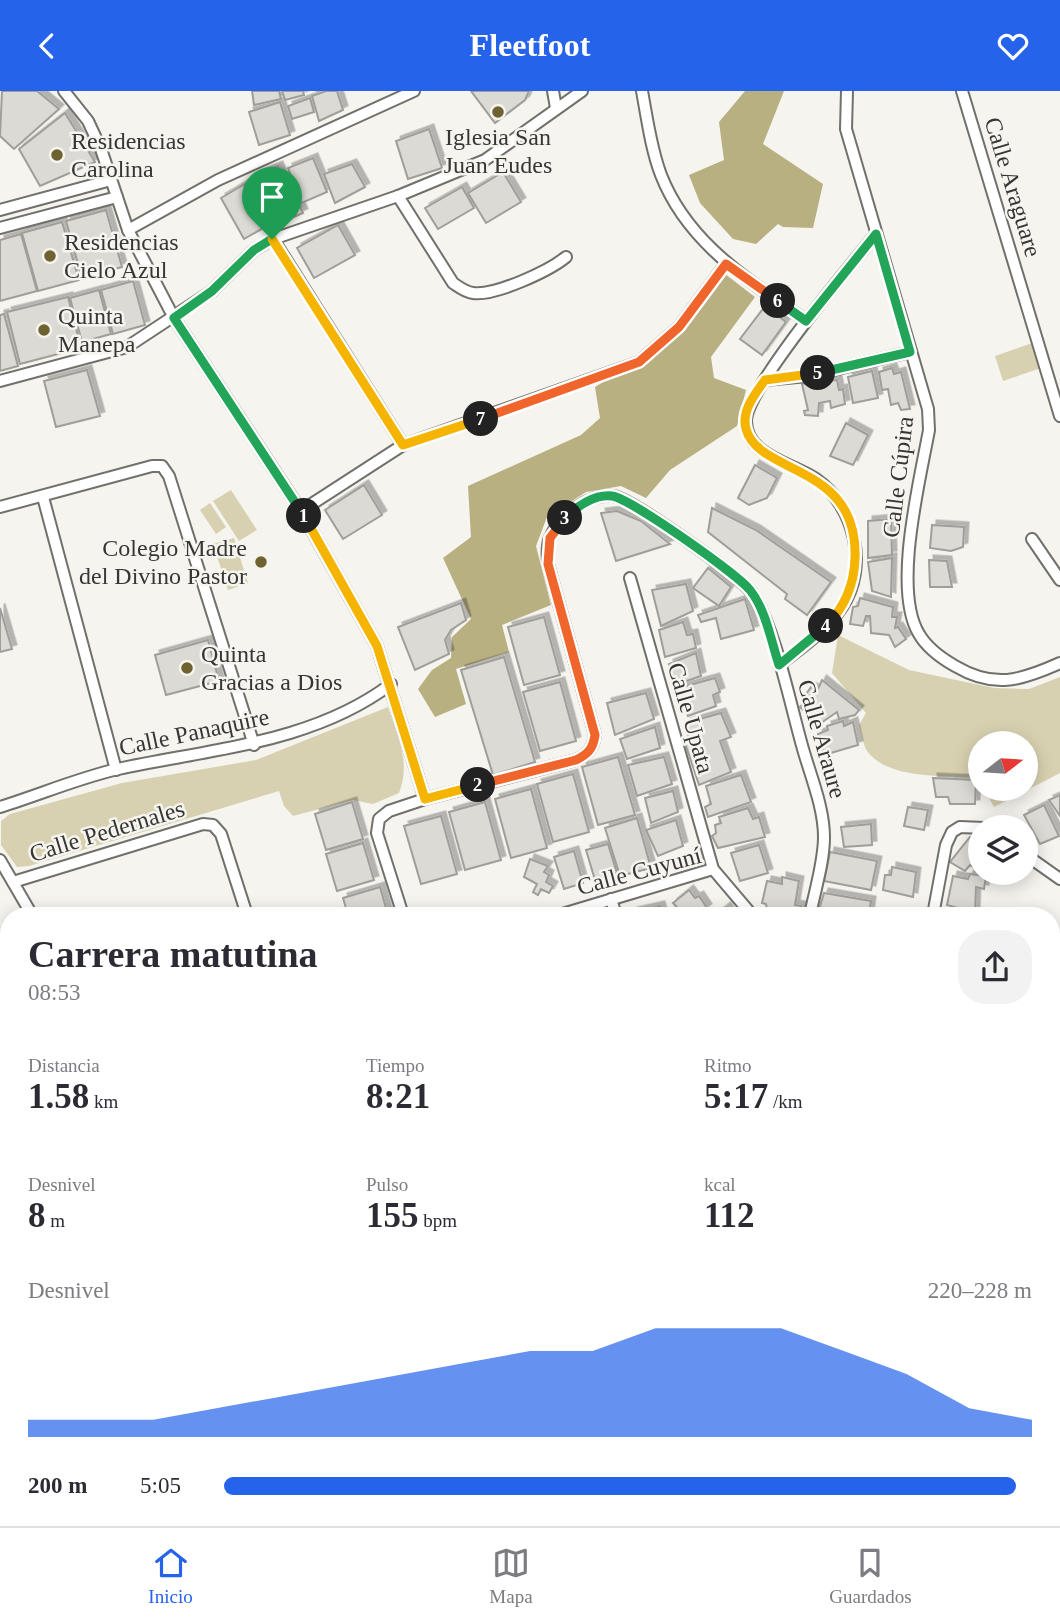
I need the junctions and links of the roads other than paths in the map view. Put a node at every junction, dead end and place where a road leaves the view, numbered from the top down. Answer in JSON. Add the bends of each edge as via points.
{"nodes":[{"id":1,"x":64,"y":91,"type":"edge"},
{"id":2,"x":414,"y":91,"type":"edge"},
{"id":3,"x":553,"y":91,"type":"edge"},
{"id":4,"x":582,"y":91,"type":"edge"},
{"id":5,"x":642,"y":91,"type":"edge"},
{"id":6,"x":847,"y":91,"type":"edge"},
{"id":7,"x":962,"y":91,"type":"edge"},
{"id":8,"x":556,"y":108,"type":"junction"},
{"id":9,"x":111,"y":180,"type":"junction"},
{"id":10,"x":398,"y":196,"type":"junction"},
{"id":11,"x":117,"y":197,"type":"junction"},
{"id":12,"x":0,"y":210,"type":"edge"},
{"id":13,"x":0,"y":228,"type":"edge"},
{"id":14,"x":128,"y":230,"type":"junction"},
{"id":15,"x":876,"y":234,"type":"junction"},
{"id":16,"x":272,"y":239,"type":"junction"},
{"id":17,"x":566,"y":257,"type":"dead end"},
{"id":18,"x":726,"y":264,"type":"junction"},
{"id":19,"x":174,"y":318,"type":"junction"},
{"id":20,"x":806,"y":321,"type":"junction"},
{"id":21,"x":910,"y":352,"type":"junction"},
{"id":22,"x":765,"y":380,"type":"junction"},
{"id":23,"x":0,"y":381,"type":"edge"},
{"id":24,"x":1060,"y":416,"type":"edge"},
{"id":25,"x":403,"y":445,"type":"junction"},
{"id":26,"x":43,"y":497,"type":"junction"},
{"id":27,"x":0,"y":507,"type":"edge"},
{"id":28,"x":301,"y":511,"type":"junction"},
{"id":29,"x":1032,"y":539,"type":"dead end"},
{"id":30,"x":630,"y":578,"type":"dead end"},
{"id":31,"x":1060,"y":580,"type":"edge"},
{"id":32,"x":1060,"y":663,"type":"edge"},
{"id":33,"x":779,"y":665,"type":"junction"},
{"id":34,"x":391,"y":684,"type":"junction"},
{"id":35,"x":254,"y":745,"type":"junction"},
{"id":36,"x":116,"y":770,"type":"junction"},
{"id":37,"x":425,"y":799,"type":"junction"},
{"id":38,"x":0,"y":807,"type":"edge"},
{"id":39,"x":968,"y":827,"type":"edge"},
{"id":40,"x":0,"y":860,"type":"edge"},
{"id":41,"x":1038,"y":860,"type":"edge"},
{"id":42,"x":1055,"y":868,"type":"edge"},
{"id":43,"x":713,"y":869,"type":"junction"},
{"id":44,"x":1060,"y":879,"type":"edge"},
{"id":45,"x":13,"y":882,"type":"junction"},
{"id":46,"x":611,"y":899,"type":"junction"},
{"id":47,"x":27,"y":907,"type":"edge"},
{"id":48,"x":244,"y":907,"type":"edge"},
{"id":49,"x":400,"y":907,"type":"edge"},
{"id":50,"x":585,"y":907,"type":"edge"},
{"id":51,"x":614,"y":907,"type":"edge"},
{"id":52,"x":745,"y":907,"type":"edge"},
{"id":53,"x":811,"y":907,"type":"edge"},
{"id":54,"x":935,"y":907,"type":"edge"}],
"edges":[{"from":1,"to":9,"type":"street","via":[[88,121]]},
{"from":2,"to":14,"type":"street","via":[[218,180]]},
{"from":3,"to":8,"type":"street"},
{"from":4,"to":8,"type":"street"},
{"from":5,"to":18,"type":"street","via":[[660,173],[706,246]]},
{"from":6,"to":15,"type":"street","name":"Calle Cúpira","via":[[846,129]]},
{"from":7,"to":24,"type":"street","name":"Calle Araguare"},
{"from":8,"to":10,"type":"street","via":[[485,160]]},
{"from":9,"to":11,"type":"street"},
{"from":9,"to":12,"type":"street"},
{"from":10,"to":16,"type":"street"},
{"from":10,"to":17,"type":"street","via":[[453,283],[463,290],[488,292],[551,269]]},
{"from":11,"to":13,"type":"street"},
{"from":11,"to":14,"type":"street"},
{"from":14,"to":19,"type":"street"},
{"from":15,"to":20,"type":"street"},
{"from":15,"to":21,"type":"street","name":"Calle Cúpira"},
{"from":16,"to":19,"type":"street"},
{"from":16,"to":25,"type":"street"},
{"from":18,"to":20,"type":"street"},
{"from":18,"to":25,"type":"street","via":[[679,327],[639,362]]},
{"from":19,"to":23,"type":"street","via":[[127,347]]},
{"from":19,"to":28,"type":"street"},
{"from":20,"to":22,"type":"street"},
{"from":21,"to":22,"type":"street","via":[[808,376]]},
{"from":21,"to":32,"type":"street","name":"Calle Cúpira","via":[[928,409],[929,430],[908,565],[913,621],[919,635],[948,663],[987,681],[1004,682]]},
{"from":22,"to":33,"type":"street","via":[[746,417],[752,440],[760,450],[806,473],[830,492],[847,516],[856,552],[855,575],[842,607],[817,635]]},
{"from":25,"to":28,"type":"street"},
{"from":26,"to":27,"type":"street"},
{"from":26,"to":35,"type":"street","via":[[162,466],[169,476]]},
{"from":26,"to":36,"type":"street"},
{"from":28,"to":34,"type":"street","via":[[377,646]]},
{"from":29,"to":31,"type":"street"},
{"from":30,"to":43,"type":"street","name":"Calle Upata"},
{"from":33,"to":37,"type":"street","name":"Calle Araure","via":[[757,601],[742,582],[626,500],[613,496],[588,502],[558,525],[547,550],[595,735],[593,746],[576,760]]},
{"from":33,"to":53,"type":"street","name":"Calle Araure","via":[[824,835]]},
{"from":34,"to":35,"type":"street","name":"Calle Panaquire","via":[[365,704]]},
{"from":34,"to":37,"type":"street"},
{"from":35,"to":36,"type":"street","name":"Calle Panaquire"},
{"from":36,"to":38,"type":"street","name":"Calle Panaquire"},
{"from":37,"to":49,"type":"street","via":[[379,819],[377,833]]},
{"from":39,"to":54,"type":"street","via":[[960,827],[948,838]]},
{"from":40,"to":45,"type":"street"},
{"from":41,"to":42,"type":"street"},
{"from":42,"to":44,"type":"street"},
{"from":43,"to":46,"type":"street","name":"Calle Cuyuní"},
{"from":43,"to":52,"type":"street","name":"Calle Cuyuní"},
{"from":45,"to":47,"type":"street"},
{"from":45,"to":48,"type":"street","name":"Calle Pedernales","via":[[203,824],[213,825],[221,834]]},
{"from":46,"to":50,"type":"street","name":"Calle Cuyuní"},
{"from":46,"to":51,"type":"street"}]}
